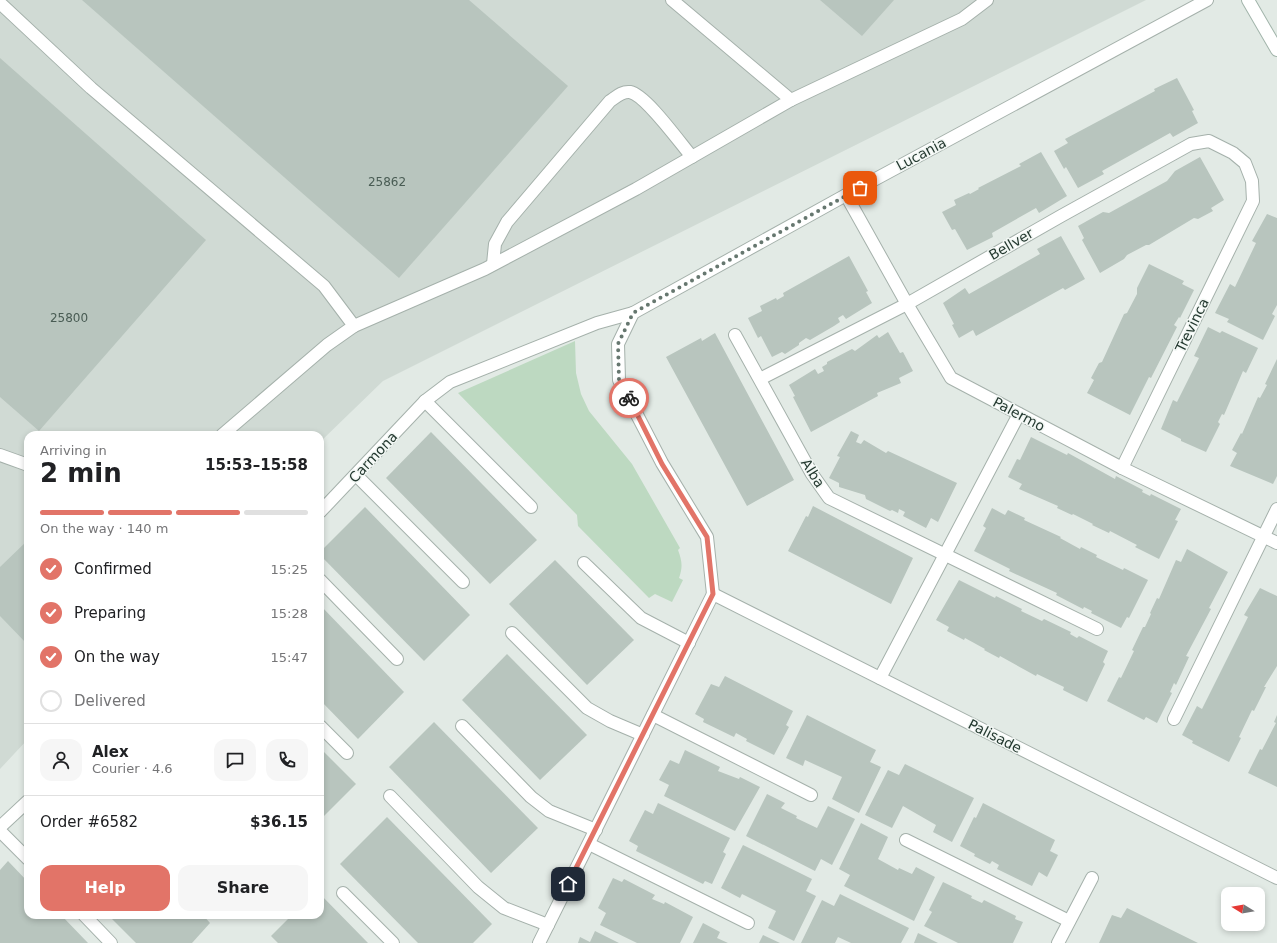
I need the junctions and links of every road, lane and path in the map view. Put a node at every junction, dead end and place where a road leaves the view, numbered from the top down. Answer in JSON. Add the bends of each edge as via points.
{"nodes":[{"id":1,"x":672,"y":0,"type":"edge"},
{"id":2,"x":987,"y":0,"type":"edge"},
{"id":3,"x":1207,"y":0,"type":"edge"},
{"id":4,"x":1248,"y":0,"type":"edge"},
{"id":5,"x":0,"y":2,"type":"edge"},
{"id":6,"x":1277,"y":50,"type":"edge"},
{"id":7,"x":791,"y":100,"type":"junction"},
{"id":8,"x":692,"y":157,"type":"junction"},
{"id":9,"x":1252,"y":181,"type":"joint"},
{"id":10,"x":846,"y":195,"type":"junction"},
{"id":11,"x":493,"y":264,"type":"junction"},
{"id":12,"x":907,"y":304,"type":"junction"},
{"id":13,"x":633,"y":313,"type":"junction"},
{"id":14,"x":354,"y":326,"type":"junction"},
{"id":15,"x":735,"y":335,"type":"dead end"},
{"id":16,"x":760,"y":380,"type":"junction"},
{"id":17,"x":425,"y":401,"type":"junction"},
{"id":18,"x":1019,"y":414,"type":"junction"},
{"id":19,"x":227,"y":431,"type":"edge"},
{"id":20,"x":0,"y":455,"type":"edge"},
{"id":21,"x":24,"y":463,"type":"edge"},
{"id":22,"x":1122,"y":468,"type":"junction"},
{"id":23,"x":356,"y":475,"type":"junction"},
{"id":24,"x":531,"y":507,"type":"dead end"},
{"id":25,"x":324,"y":508,"type":"edge"},
{"id":26,"x":1277,"y":509,"type":"edge"},
{"id":27,"x":1263,"y":536,"type":"junction"},
{"id":28,"x":1277,"y":543,"type":"edge"},
{"id":29,"x":945,"y":555,"type":"junction"},
{"id":30,"x":584,"y":563,"type":"dead end"},
{"id":31,"x":463,"y":582,"type":"dead end"},
{"id":32,"x":324,"y":584,"type":"edge"},
{"id":33,"x":713,"y":594,"type":"junction"},
{"id":34,"x":1097,"y":629,"type":"dead end"},
{"id":35,"x":512,"y":634,"type":"dead end"},
{"id":36,"x":689,"y":643,"type":"junction"},
{"id":37,"x":397,"y":659,"type":"dead end"},
{"id":38,"x":880,"y":678,"type":"junction"},
{"id":39,"x":653,"y":714,"type":"junction"},
{"id":40,"x":1174,"y":719,"type":"dead end"},
{"id":41,"x":462,"y":726,"type":"dead end"},
{"id":42,"x":324,"y":730,"type":"edge"},
{"id":43,"x":643,"y":735,"type":"junction"},
{"id":44,"x":347,"y":753,"type":"dead end"},
{"id":45,"x":811,"y":795,"type":"dead end"},
{"id":46,"x":390,"y":796,"type":"dead end"},
{"id":47,"x":24,"y":804,"type":"edge"},
{"id":48,"x":0,"y":827,"type":"edge"},
{"id":49,"x":596,"y":830,"type":"junction"},
{"id":50,"x":0,"y":831,"type":"edge"},
{"id":51,"x":906,"y":840,"type":"dead end"},
{"id":52,"x":588,"y":844,"type":"junction"},
{"id":53,"x":24,"y":855,"type":"edge"},
{"id":54,"x":1092,"y":878,"type":"dead end"},
{"id":55,"x":1277,"y":878,"type":"edge"},
{"id":56,"x":343,"y":893,"type":"dead end"},
{"id":57,"x":88,"y":919,"type":"edge"},
{"id":58,"x":1069,"y":921,"type":"junction"},
{"id":59,"x":748,"y":923,"type":"dead end"},
{"id":60,"x":548,"y":925,"type":"junction"},
{"id":61,"x":111,"y":943,"type":"edge"},
{"id":62,"x":392,"y":943,"type":"edge"},
{"id":63,"x":539,"y":943,"type":"edge"},
{"id":64,"x":1058,"y":943,"type":"edge"}],
"edges":[{"from":1,"to":7,"type":"street"},
{"from":2,"to":7,"type":"street","via":[[962,19]]},
{"from":3,"to":10,"type":"street","name":"Lucania"},
{"from":4,"to":6,"type":"street"},
{"from":5,"to":14,"type":"street","via":[[91,88],[324,286]]},
{"from":7,"to":8,"type":"street"},
{"from":8,"to":11,"type":"street"},
{"from":8,"to":11,"type":"street","via":[[644,100],[630,92],[622,93],[610,101],[507,222],[495,244]]},
{"from":9,"to":12,"type":"street","name":"Bellver","via":[[1244,163],[1234,153],[1209,140],[1192,144]]},
{"from":9,"to":22,"type":"street","name":"Trevinca","via":[[1253,201]]},
{"from":10,"to":12,"type":"street","name":"Palermo"},
{"from":10,"to":13,"type":"street","name":"Lucania"},
{"from":11,"to":14,"type":"street"},
{"from":12,"to":16,"type":"street","name":"Bellver"},
{"from":12,"to":18,"type":"street","name":"Palermo","via":[[951,378]]},
{"from":13,"to":17,"type":"street","name":"Carmona","via":[[597,323],[450,382]]},
{"from":13,"to":33,"type":"street","via":[[618,344],[619,380],[662,464],[707,537]]},
{"from":14,"to":19,"type":"street","via":[[327,345]]},
{"from":15,"to":16,"type":"street","name":"Alba"},
{"from":16,"to":29,"type":"street","name":"Alba","via":[[812,474],[829,498]]},
{"from":17,"to":23,"type":"street","name":"Carmona"},
{"from":17,"to":24,"type":"street"},
{"from":18,"to":22,"type":"street","name":"Palermo"},
{"from":18,"to":29,"type":"street"},
{"from":20,"to":21,"type":"street"},
{"from":22,"to":27,"type":"street","name":"Palermo"},
{"from":23,"to":25,"type":"street","name":"Carmona"},
{"from":23,"to":31,"type":"street"},
{"from":26,"to":27,"type":"street"},
{"from":27,"to":28,"type":"street","name":"Palermo"},
{"from":27,"to":40,"type":"street"},
{"from":29,"to":34,"type":"street","name":"Alba"},
{"from":29,"to":38,"type":"street"},
{"from":30,"to":36,"type":"street","via":[[641,618]]},
{"from":32,"to":37,"type":"street"},
{"from":33,"to":36,"type":"street"},
{"from":33,"to":38,"type":"street","name":"Palisade"},
{"from":35,"to":43,"type":"street","via":[[587,708]]},
{"from":36,"to":39,"type":"street"},
{"from":38,"to":55,"type":"street","name":"Palisade"},
{"from":39,"to":43,"type":"street"},
{"from":39,"to":45,"type":"street"},
{"from":41,"to":49,"type":"street","via":[[531,797],[550,811]]},
{"from":42,"to":44,"type":"street"},
{"from":43,"to":49,"type":"street"},
{"from":46,"to":60,"type":"street","via":[[478,887],[504,908]]},
{"from":47,"to":48,"type":"street"},
{"from":49,"to":52,"type":"street"},
{"from":50,"to":53,"type":"street"},
{"from":51,"to":58,"type":"street"},
{"from":52,"to":59,"type":"street"},
{"from":52,"to":60,"type":"street"},
{"from":54,"to":58,"type":"street"},
{"from":56,"to":62,"type":"street"},
{"from":57,"to":61,"type":"street"},
{"from":58,"to":64,"type":"street"},
{"from":60,"to":63,"type":"street"}]}
